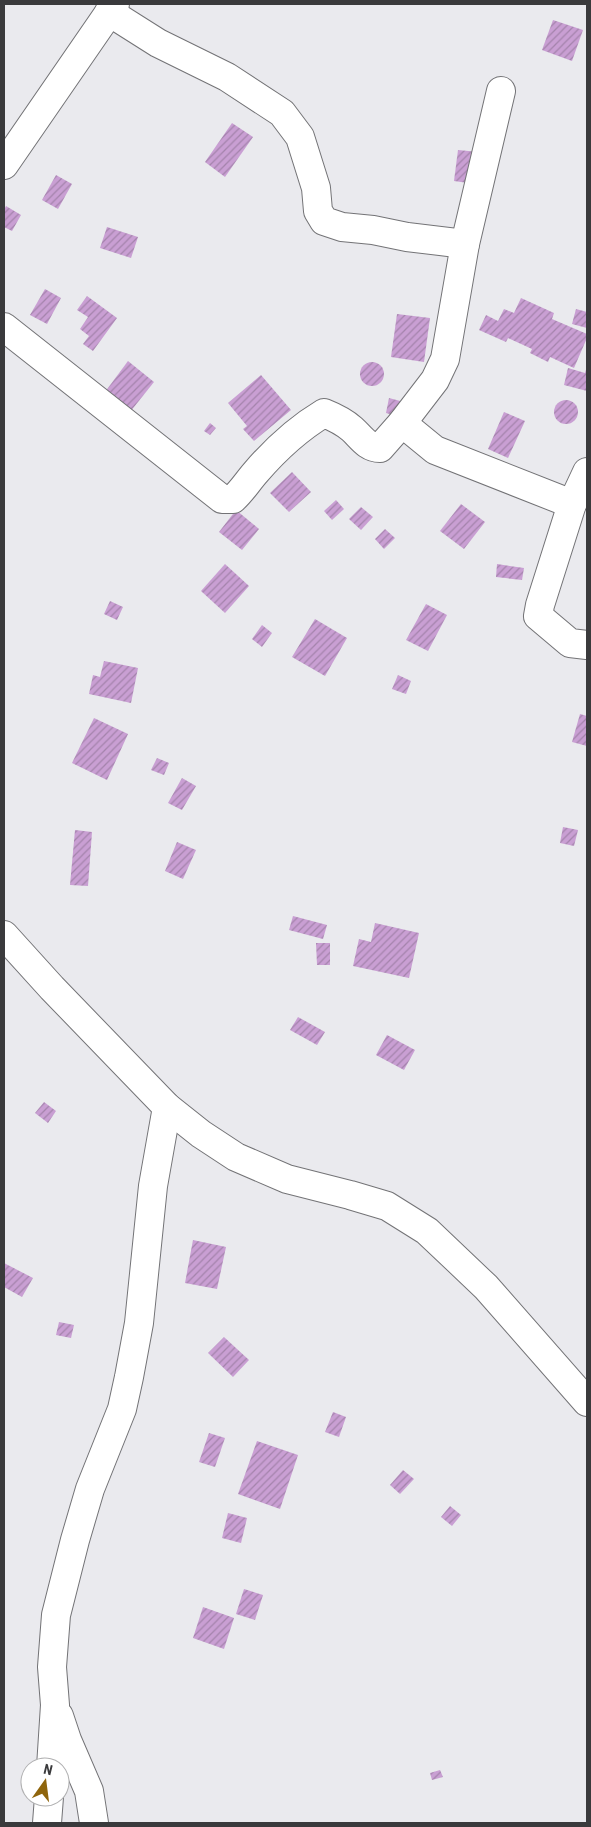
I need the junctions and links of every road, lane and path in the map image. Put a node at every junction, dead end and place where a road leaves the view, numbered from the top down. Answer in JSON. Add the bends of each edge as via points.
{"nodes":[{"id":1,"x":112,"y":8,"type":"edge"},
{"id":2,"x":501,"y":91,"type":"dead end"},
{"id":3,"x":4,"y":165,"type":"edge"},
{"id":4,"x":465,"y":244,"type":"junction"},
{"id":5,"x":4,"y":327,"type":"edge"},
{"id":6,"x":402,"y":423,"type":"junction"},
{"id":7,"x":587,"y":472,"type":"edge"},
{"id":8,"x":572,"y":504,"type":"junction"},
{"id":9,"x":587,"y":645,"type":"edge"},
{"id":10,"x":4,"y":935,"type":"edge"},
{"id":11,"x":167,"y":1108,"type":"junction"},
{"id":12,"x":587,"y":1402,"type":"edge"},
{"id":13,"x":55,"y":1705,"type":"junction"},
{"id":14,"x":52,"y":1757,"type":"edge"},
{"id":15,"x":48,"y":1807,"type":"edge"},
{"id":16,"x":47,"y":1823,"type":"edge"},
{"id":17,"x":94,"y":1823,"type":"edge"}],
"edges":[{"from":1,"to":3,"type":"street"},
{"from":1,"to":4,"type":"street","via":[[158,43],[226,76],[282,113],[300,137],[316,188],[318,211],[324,221],[342,227]]},
{"from":2,"to":4,"type":"street"},
{"from":4,"to":6,"type":"street","via":[[445,359],[435,380]]},
{"from":5,"to":6,"type":"street","via":[[222,499],[237,496],[277,451],[324,413],[351,428],[374,448],[380,448]]},
{"from":6,"to":8,"type":"street","via":[[435,450]]},
{"from":7,"to":8,"type":"street"},
{"from":8,"to":9,"type":"street","via":[[538,616],[570,643]]},
{"from":10,"to":11,"type":"street"},
{"from":11,"to":12,"type":"street","via":[[236,1157],[288,1180],[387,1206],[428,1231],[486,1287]]},
{"from":11,"to":13,"type":"street","via":[[153,1186],[139,1323],[122,1409],[88,1497],[56,1615],[52,1667]]},
{"from":13,"to":14,"type":"street"},
{"from":13,"to":17,"type":"street","via":[[89,1791]]},
{"from":15,"to":16,"type":"street"}]}
